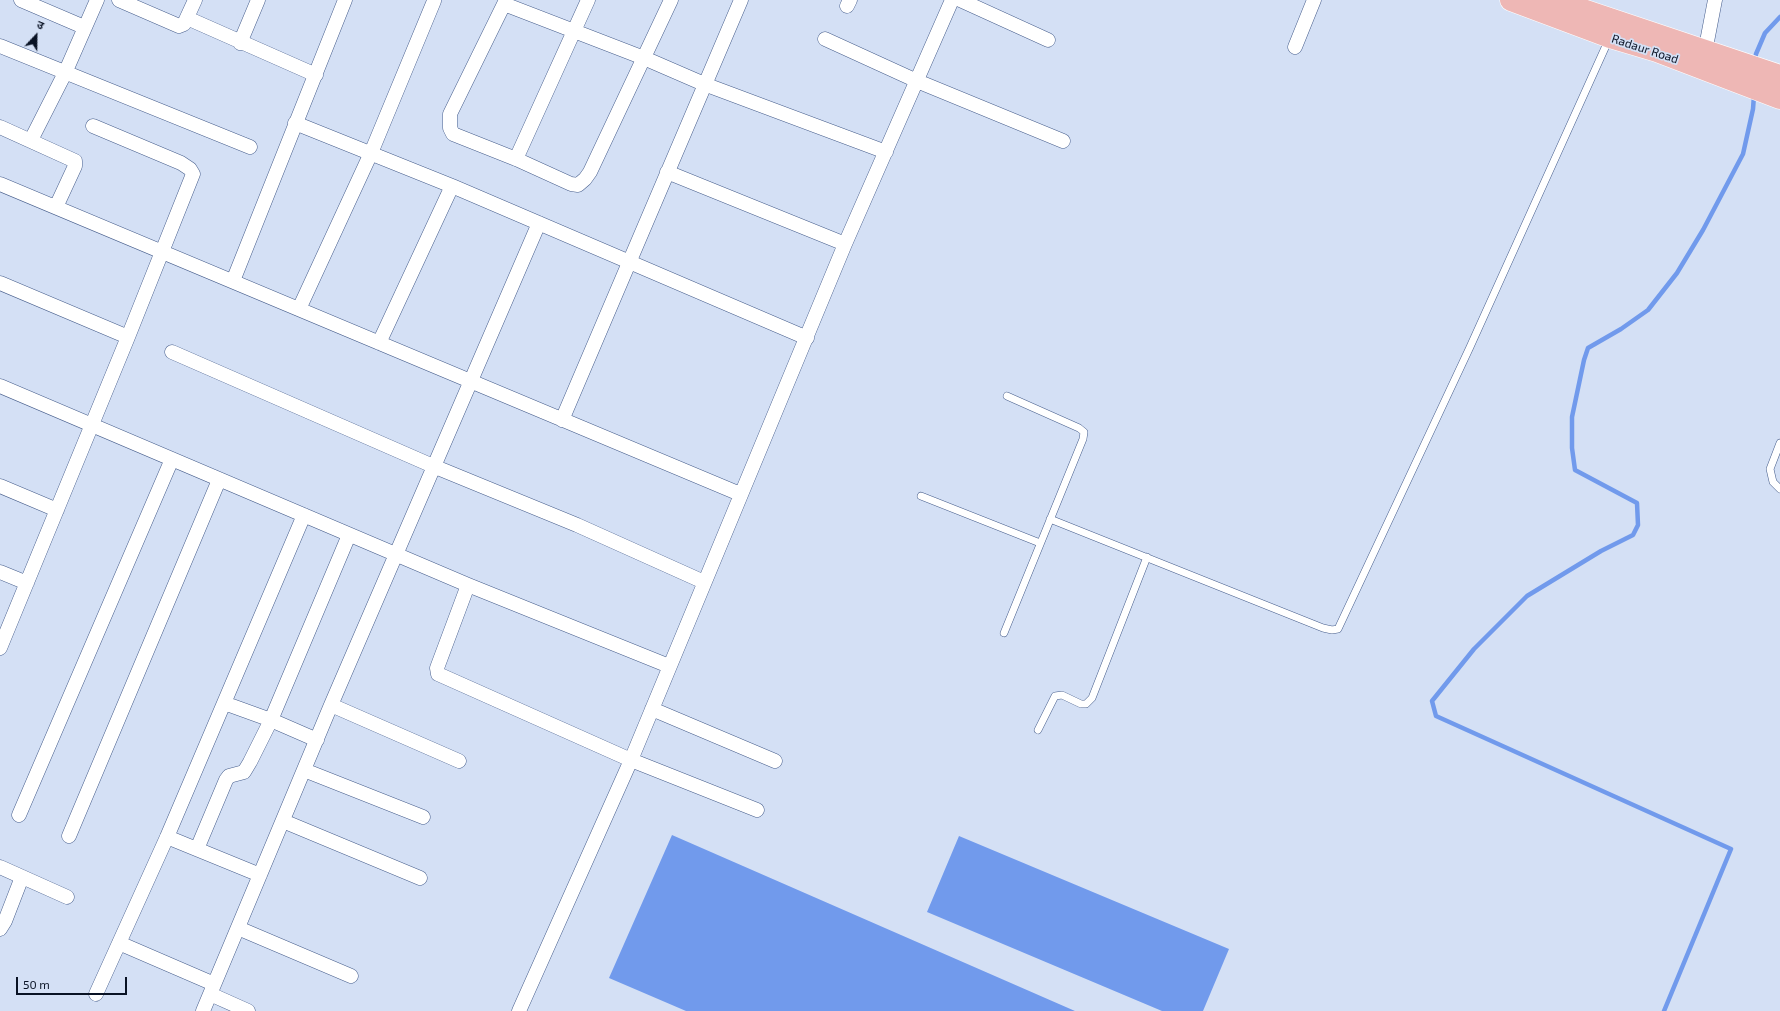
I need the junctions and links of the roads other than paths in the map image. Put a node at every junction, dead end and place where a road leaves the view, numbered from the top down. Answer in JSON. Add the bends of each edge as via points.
{"nodes":[{"id":1,"x":22,"y":0,"type":"edge"},
{"id":2,"x":97,"y":0,"type":"edge"},
{"id":3,"x":119,"y":0,"type":"edge"},
{"id":4,"x":195,"y":0,"type":"edge"},
{"id":5,"x":258,"y":0,"type":"edge"},
{"id":6,"x":345,"y":0,"type":"edge"},
{"id":7,"x":588,"y":0,"type":"edge"},
{"id":8,"x":671,"y":0,"type":"edge"},
{"id":9,"x":741,"y":0,"type":"edge"},
{"id":10,"x":952,"y":0,"type":"edge"},
{"id":11,"x":960,"y":0,"type":"edge"},
{"id":12,"x":1314,"y":0,"type":"edge"},
{"id":13,"x":1511,"y":0,"type":"edge"},
{"id":14,"x":1553,"y":0,"type":"edge"},
{"id":15,"x":1716,"y":0,"type":"edge"},
{"id":16,"x":434,"y":1,"type":"edge"},
{"id":17,"x":505,"y":2,"type":"edge"},
{"id":18,"x":187,"y":18,"type":"junction"},
{"id":19,"x":84,"y":27,"type":"junction"},
{"id":20,"x":574,"y":31,"type":"junction"},
{"id":21,"x":1610,"y":37,"type":"junction"},
{"id":22,"x":825,"y":39,"type":"dead end"},
{"id":23,"x":1048,"y":40,"type":"dead end"},
{"id":24,"x":240,"y":43,"type":"junction"},
{"id":25,"x":0,"y":46,"type":"edge"},
{"id":26,"x":1295,"y":47,"type":"dead end"},
{"id":27,"x":1705,"y":52,"type":"junction"},
{"id":28,"x":644,"y":58,"type":"junction"},
{"id":29,"x":1735,"y":71,"type":"junction"},
{"id":30,"x":65,"y":73,"type":"junction"},
{"id":31,"x":316,"y":75,"type":"junction"},
{"id":32,"x":917,"y":81,"type":"junction"},
{"id":33,"x":704,"y":84,"type":"junction"},
{"id":34,"x":1775,"y":85,"type":"edge"},
{"id":35,"x":295,"y":123,"type":"junction"},
{"id":36,"x":93,"y":126,"type":"dead end"},
{"id":37,"x":0,"y":127,"type":"edge"},
{"id":38,"x":31,"y":140,"type":"junction"},
{"id":39,"x":1063,"y":141,"type":"dead end"},
{"id":40,"x":250,"y":147,"type":"dead end"},
{"id":41,"x":886,"y":152,"type":"junction"},
{"id":42,"x":371,"y":153,"type":"junction"},
{"id":43,"x":516,"y":159,"type":"junction"},
{"id":44,"x":667,"y":172,"type":"junction"},
{"id":45,"x":0,"y":184,"type":"edge"},
{"id":46,"x":452,"y":186,"type":"junction"},
{"id":47,"x":56,"y":207,"type":"junction"},
{"id":48,"x":538,"y":223,"type":"junction"},
{"id":49,"x":845,"y":244,"type":"junction"},
{"id":50,"x":162,"y":252,"type":"junction"},
{"id":51,"x":629,"y":261,"type":"junction"},
{"id":52,"x":233,"y":281,"type":"junction"},
{"id":53,"x":0,"y":282,"type":"edge"},
{"id":54,"x":299,"y":308,"type":"junction"},
{"id":55,"x":128,"y":337,"type":"junction"},
{"id":56,"x":807,"y":338,"type":"junction"},
{"id":57,"x":379,"y":343,"type":"junction"},
{"id":58,"x":172,"y":352,"type":"dead end"},
{"id":59,"x":470,"y":381,"type":"junction"},
{"id":60,"x":0,"y":386,"type":"edge"},
{"id":61,"x":1006,"y":396,"type":"dead end"},
{"id":62,"x":562,"y":420,"type":"junction"},
{"id":63,"x":90,"y":426,"type":"junction"},
{"id":64,"x":1780,"y":443,"type":"edge"},
{"id":65,"x":172,"y":459,"type":"junction"},
{"id":66,"x":433,"y":466,"type":"junction"},
{"id":67,"x":219,"y":480,"type":"junction"},
{"id":68,"x":0,"y":486,"type":"edge"},
{"id":69,"x":1780,"y":488,"type":"edge"},
{"id":70,"x":740,"y":494,"type":"junction"},
{"id":71,"x":921,"y":496,"type":"dead end"},
{"id":72,"x":57,"y":510,"type":"junction"},
{"id":73,"x":304,"y":515,"type":"junction"},
{"id":74,"x":1050,"y":519,"type":"junction"},
{"id":75,"x":349,"y":534,"type":"junction"},
{"id":76,"x":1040,"y":543,"type":"junction"},
{"id":77,"x":395,"y":554,"type":"junction"},
{"id":78,"x":1147,"y":557,"type":"junction"},
{"id":79,"x":0,"y":572,"type":"edge"},
{"id":80,"x":704,"y":582,"type":"junction"},
{"id":81,"x":27,"y":583,"type":"junction"},
{"id":82,"x":468,"y":586,"type":"junction"},
{"id":83,"x":3,"y":632,"type":"edge"},
{"id":84,"x":1004,"y":633,"type":"dead end"},
{"id":85,"x":0,"y":648,"type":"edge"},
{"id":86,"x":669,"y":666,"type":"junction"},
{"id":87,"x":224,"y":703,"type":"junction"},
{"id":88,"x":331,"y":705,"type":"junction"},
{"id":89,"x":652,"y":709,"type":"junction"},
{"id":90,"x":270,"y":720,"type":"junction"},
{"id":91,"x":1038,"y":730,"type":"dead end"},
{"id":92,"x":317,"y":740,"type":"junction"},
{"id":93,"x":631,"y":760,"type":"junction"},
{"id":94,"x":459,"y":761,"type":"dead end"},
{"id":95,"x":775,"y":761,"type":"dead end"},
{"id":96,"x":304,"y":770,"type":"junction"},
{"id":97,"x":757,"y":810,"type":"dead end"},
{"id":98,"x":19,"y":815,"type":"dead end"},
{"id":99,"x":423,"y":817,"type":"dead end"},
{"id":100,"x":283,"y":822,"type":"junction"},
{"id":101,"x":69,"y":836,"type":"dead end"},
{"id":102,"x":167,"y":837,"type":"junction"},
{"id":103,"x":197,"y":849,"type":"junction"},
{"id":104,"x":0,"y":867,"type":"edge"},
{"id":105,"x":260,"y":876,"type":"junction"},
{"id":106,"x":22,"y":877,"type":"junction"},
{"id":107,"x":420,"y":878,"type":"dead end"},
{"id":108,"x":67,"y":897,"type":"dead end"},
{"id":109,"x":0,"y":928,"type":"edge"},
{"id":110,"x":238,"y":928,"type":"junction"},
{"id":111,"x":119,"y":943,"type":"junction"},
{"id":112,"x":351,"y":976,"type":"dead end"},
{"id":113,"x":212,"y":989,"type":"junction"},
{"id":114,"x":96,"y":994,"type":"dead end"},
{"id":115,"x":203,"y":1011,"type":"edge"},
{"id":116,"x":248,"y":1011,"type":"edge"},
{"id":117,"x":519,"y":1011,"type":"edge"}],
"edges":[{"from":1,"to":19,"type":"street"},
{"from":2,"to":19,"type":"street"},
{"from":3,"to":18,"type":"street","via":[[174,26],[184,24]]},
{"from":4,"to":18,"type":"street"},
{"from":5,"to":24,"type":"street"},
{"from":6,"to":31,"type":"street"},
{"from":7,"to":20,"type":"street"},
{"from":8,"to":28,"type":"street"},
{"from":9,"to":33,"type":"street"},
{"from":10,"to":32,"type":"street"},
{"from":11,"to":23,"type":"street"},
{"from":12,"to":26,"type":"street"},
{"from":13,"to":21,"type":"main road","name":"Radaur Road"},
{"from":14,"to":27,"type":"main road","name":"Radaur Road"},
{"from":15,"to":27,"type":"street"},
{"from":16,"to":42,"type":"street"},
{"from":17,"to":20,"type":"street"},
{"from":17,"to":43,"type":"street","via":[[449,120],[453,134]]},
{"from":18,"to":24,"type":"street"},
{"from":19,"to":30,"type":"street"},
{"from":20,"to":28,"type":"street"},
{"from":20,"to":43,"type":"street"},
{"from":21,"to":29,"type":"main road","name":"Radaur Road","via":[[1657,52]]},
{"from":21,"to":78,"type":"lane","via":[[1467,355],[1338,629],[1324,628]]},
{"from":22,"to":32,"type":"street"},
{"from":24,"to":31,"type":"street"},
{"from":25,"to":30,"type":"street"},
{"from":27,"to":29,"type":"main road","name":"Radaur Road"},
{"from":28,"to":33,"type":"street"},
{"from":28,"to":43,"type":"street","via":[[590,172],[581,184],[572,184]]},
{"from":29,"to":34,"type":"main road","name":"Radaur Road"},
{"from":30,"to":38,"type":"street"},
{"from":30,"to":40,"type":"street"},
{"from":31,"to":35,"type":"street"},
{"from":32,"to":39,"type":"street"},
{"from":32,"to":41,"type":"street"},
{"from":33,"to":41,"type":"street"},
{"from":33,"to":44,"type":"street"},
{"from":35,"to":42,"type":"street"},
{"from":35,"to":52,"type":"street"},
{"from":36,"to":50,"type":"street","via":[[180,163],[193,174]]},
{"from":37,"to":38,"type":"street"},
{"from":38,"to":47,"type":"street","via":[[75,161]]},
{"from":41,"to":49,"type":"street"},
{"from":42,"to":46,"type":"street"},
{"from":42,"to":54,"type":"street"},
{"from":44,"to":49,"type":"street"},
{"from":44,"to":51,"type":"street"},
{"from":45,"to":47,"type":"street"},
{"from":46,"to":48,"type":"street"},
{"from":46,"to":57,"type":"street"},
{"from":47,"to":50,"type":"street"},
{"from":48,"to":51,"type":"street"},
{"from":48,"to":59,"type":"street"},
{"from":49,"to":56,"type":"street"},
{"from":50,"to":52,"type":"street"},
{"from":50,"to":55,"type":"street"},
{"from":51,"to":56,"type":"street"},
{"from":51,"to":62,"type":"street"},
{"from":52,"to":54,"type":"street"},
{"from":53,"to":55,"type":"street"},
{"from":54,"to":57,"type":"street"},
{"from":55,"to":63,"type":"street"},
{"from":56,"to":70,"type":"street"},
{"from":57,"to":59,"type":"street"},
{"from":58,"to":66,"type":"street"},
{"from":59,"to":62,"type":"street"},
{"from":59,"to":66,"type":"street"},
{"from":60,"to":63,"type":"street"},
{"from":61,"to":74,"type":"lane","via":[[1084,432]]},
{"from":62,"to":70,"type":"street"},
{"from":63,"to":65,"type":"street"},
{"from":63,"to":72,"type":"street"},
{"from":64,"to":69,"type":"lane","via":[[1770,469],[1773,482]]},
{"from":65,"to":67,"type":"street"},
{"from":65,"to":98,"type":"street"},
{"from":66,"to":77,"type":"street"},
{"from":66,"to":80,"type":"street","via":[[576,525]]},
{"from":67,"to":73,"type":"street"},
{"from":67,"to":101,"type":"street"},
{"from":68,"to":72,"type":"street"},
{"from":70,"to":80,"type":"street"},
{"from":71,"to":76,"type":"lane"},
{"from":72,"to":81,"type":"street"},
{"from":73,"to":75,"type":"street"},
{"from":73,"to":87,"type":"street"},
{"from":74,"to":76,"type":"lane"},
{"from":74,"to":78,"type":"lane"},
{"from":75,"to":77,"type":"street"},
{"from":75,"to":90,"type":"street"},
{"from":76,"to":84,"type":"lane"},
{"from":77,"to":82,"type":"street"},
{"from":77,"to":88,"type":"street"},
{"from":78,"to":91,"type":"lane","via":[[1092,698],[1086,704],[1081,704],[1062,695],[1055,696]]},
{"from":79,"to":81,"type":"street"},
{"from":80,"to":86,"type":"street"},
{"from":81,"to":83,"type":"street"},
{"from":82,"to":86,"type":"street"},
{"from":82,"to":93,"type":"street","via":[[437,668],[438,674]]},
{"from":83,"to":85,"type":"street"},
{"from":86,"to":89,"type":"street"},
{"from":87,"to":90,"type":"street"},
{"from":87,"to":102,"type":"street"},
{"from":88,"to":92,"type":"street"},
{"from":88,"to":94,"type":"street"},
{"from":89,"to":93,"type":"street"},
{"from":89,"to":95,"type":"street"},
{"from":90,"to":92,"type":"street"},
{"from":90,"to":103,"type":"street","via":[[247,769],[229,776],[226,780]]},
{"from":92,"to":96,"type":"street"},
{"from":93,"to":97,"type":"street"},
{"from":93,"to":117,"type":"street"},
{"from":96,"to":99,"type":"street"},
{"from":96,"to":100,"type":"street"},
{"from":100,"to":105,"type":"street"},
{"from":100,"to":107,"type":"street"},
{"from":102,"to":103,"type":"street"},
{"from":102,"to":111,"type":"street"},
{"from":103,"to":105,"type":"street"},
{"from":104,"to":106,"type":"street"},
{"from":105,"to":110,"type":"street"},
{"from":106,"to":108,"type":"street"},
{"from":106,"to":109,"type":"street"},
{"from":110,"to":112,"type":"street"},
{"from":110,"to":113,"type":"street"},
{"from":111,"to":113,"type":"street"},
{"from":111,"to":114,"type":"street"},
{"from":113,"to":115,"type":"street"},
{"from":113,"to":116,"type":"street"}]}
